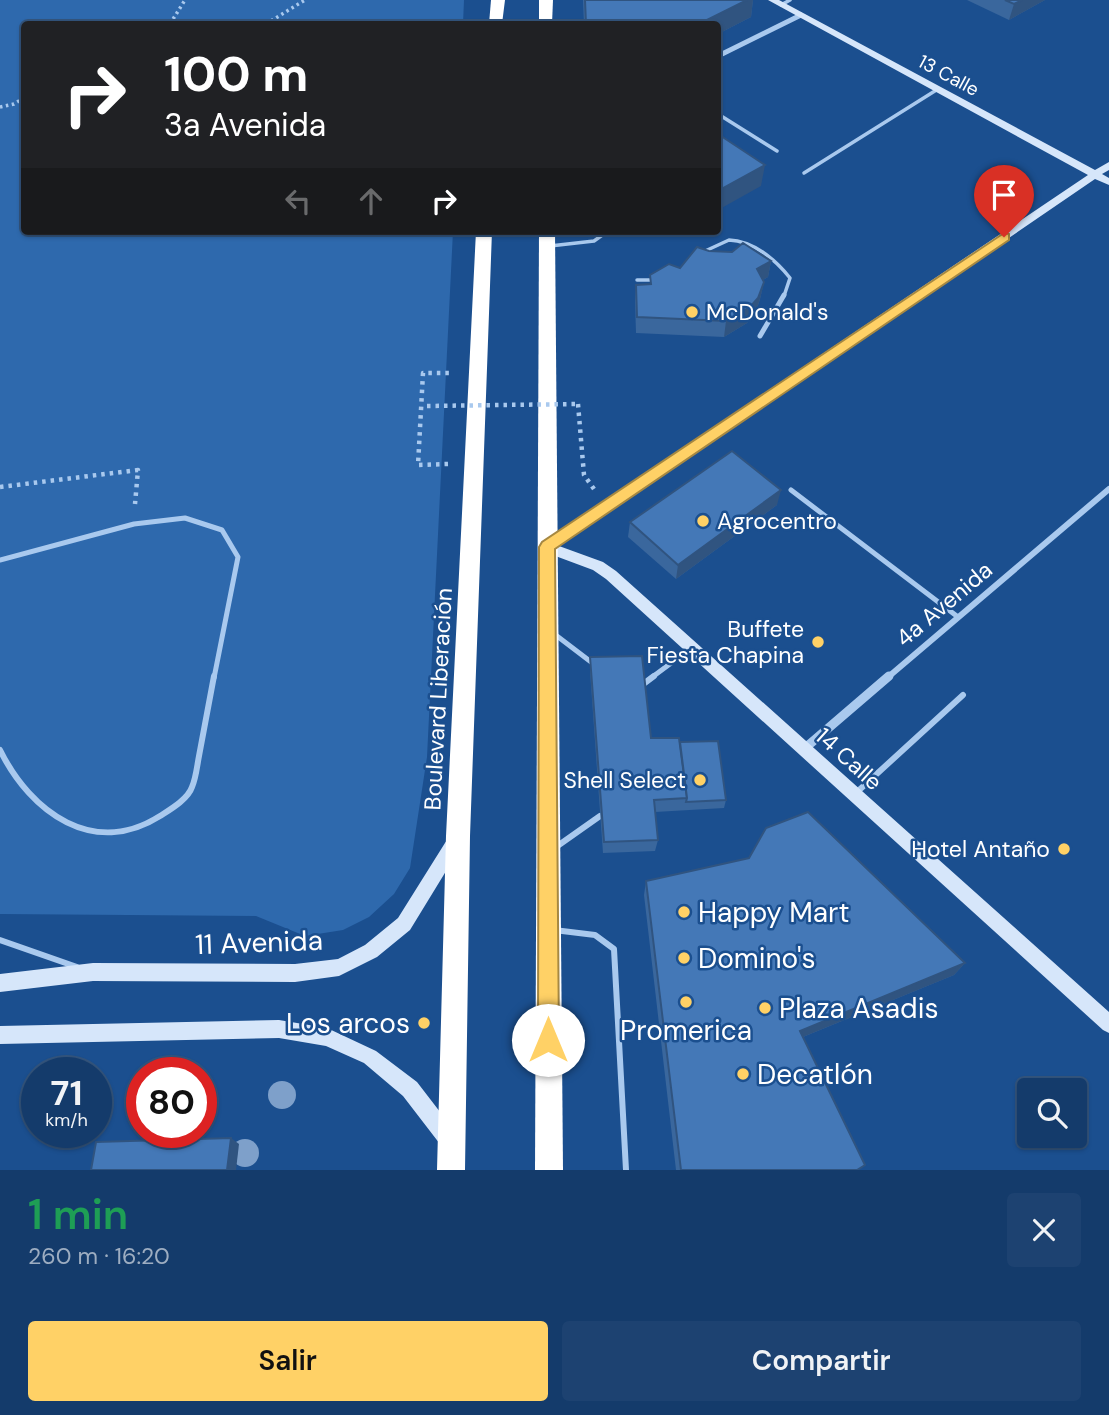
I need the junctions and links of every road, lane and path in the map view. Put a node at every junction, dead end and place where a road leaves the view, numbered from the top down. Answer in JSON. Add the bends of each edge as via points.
{"nodes":[{"id":1,"x":185,"y":0,"type":"edge"},
{"id":2,"x":305,"y":0,"type":"edge"},
{"id":3,"x":498,"y":0,"type":"edge"},
{"id":4,"x":546,"y":0,"type":"edge"},
{"id":5,"x":781,"y":2,"type":"edge"},
{"id":6,"x":176,"y":15,"type":"junction"},
{"id":7,"x":801,"y":15,"type":"junction"},
{"id":8,"x":172,"y":21,"type":"edge"},
{"id":9,"x":177,"y":21,"type":"edge"},
{"id":10,"x":271,"y":21,"type":"edge"},
{"id":11,"x":496,"y":21,"type":"edge"},
{"id":12,"x":546,"y":21,"type":"edge"},
{"id":13,"x":721,"y":55,"type":"edge"},
{"id":14,"x":938,"y":89,"type":"junction"},
{"id":15,"x":21,"y":100,"type":"edge"},
{"id":16,"x":0,"y":107,"type":"edge"},
{"id":17,"x":721,"y":116,"type":"edge"},
{"id":18,"x":777,"y":151,"type":"dead end"},
{"id":19,"x":1109,"y":165,"type":"edge"},
{"id":20,"x":804,"y":173,"type":"dead end"},
{"id":21,"x":1096,"y":174,"type":"junction"},
{"id":22,"x":1109,"y":181,"type":"edge"},
{"id":23,"x":484,"y":235,"type":"edge"},
{"id":24,"x":601,"y":235,"type":"edge"},
{"id":25,"x":547,"y":239,"type":"edge"},
{"id":26,"x":699,"y":255,"type":"edge"},
{"id":27,"x":662,"y":277,"type":"edge"},
{"id":28,"x":637,"y":280,"type":"dead end"},
{"id":29,"x":760,"y":335,"type":"dead end"},
{"id":30,"x":423,"y":373,"type":"dead end"},
{"id":31,"x":425,"y":406,"type":"junction"},
{"id":32,"x":418,"y":465,"type":"dead end"},
{"id":33,"x":584,"y":475,"type":"dead end"},
{"id":34,"x":0,"y":487,"type":"edge"},
{"id":35,"x":1109,"y":489,"type":"edge"},
{"id":36,"x":791,"y":490,"type":"dead end"},
{"id":37,"x":134,"y":524,"type":"junction"},
{"id":38,"x":547,"y":547,"type":"junction"},
{"id":39,"x":0,"y":559,"type":"edge"},
{"id":40,"x":958,"y":617,"type":"junction"},
{"id":41,"x":547,"y":629,"type":"junction"},
{"id":42,"x":692,"y":648,"type":"junction"},
{"id":43,"x":603,"y":671,"type":"edge"},
{"id":44,"x":642,"y":685,"type":"edge"},
{"id":45,"x":963,"y":695,"type":"dead end"},
{"id":46,"x":804,"y":749,"type":"junction"},
{"id":47,"x":0,"y":750,"type":"edge"},
{"id":48,"x":854,"y":794,"type":"junction"},
{"id":49,"x":600,"y":816,"type":"edge"},
{"id":50,"x":458,"y":836,"type":"junction"},
{"id":51,"x":548,"y":852,"type":"junction"},
{"id":52,"x":548,"y":929,"type":"junction"},
{"id":53,"x":0,"y":940,"type":"edge"},
{"id":54,"x":93,"y":972,"type":"junction"},
{"id":55,"x":0,"y":983,"type":"edge"},
{"id":56,"x":1109,"y":1024,"type":"edge"},
{"id":57,"x":0,"y":1035,"type":"edge"},
{"id":58,"x":453,"y":1145,"type":"junction"},
{"id":59,"x":451,"y":1170,"type":"edge"},
{"id":60,"x":549,"y":1170,"type":"edge"},
{"id":61,"x":626,"y":1170,"type":"edge"}],
"edges":[{"from":1,"to":6,"type":"path"},
{"from":2,"to":10,"type":"path"},
{"from":3,"to":11,"type":"highway"},
{"from":4,"to":12,"type":"highway"},
{"from":5,"to":7,"type":"street","name":"13 Calle"},
{"from":6,"to":8,"type":"path"},
{"from":6,"to":9,"type":"path"},
{"from":7,"to":13,"type":"street"},
{"from":7,"to":14,"type":"street","name":"13 Calle"},
{"from":14,"to":20,"type":"lane"},
{"from":14,"to":21,"type":"street","name":"13 Calle"},
{"from":15,"to":16,"type":"path"},
{"from":17,"to":18,"type":"lane"},
{"from":19,"to":21,"type":"street"},
{"from":21,"to":22,"type":"street","name":"13 Calle"},
{"from":21,"to":38,"type":"street"},
{"from":23,"to":50,"type":"highway","name":"Boulevard Liberación"},
{"from":24,"to":25,"type":"lane","via":[[594,241]]},
{"from":25,"to":38,"type":"highway"},
{"from":26,"to":29,"type":"lane","via":[[719,243],[739,241],[784,270],[790,285]]},
{"from":27,"to":28,"type":"lane"},
{"from":30,"to":31,"type":"path"},
{"from":31,"to":32,"type":"path"},
{"from":31,"to":33,"type":"path","bridge":true,"via":[[578,404]]},
{"from":34,"to":37,"type":"path","via":[[138,470]]},
{"from":35,"to":40,"type":"street","name":"4a Avenida"},
{"from":36,"to":40,"type":"lane"},
{"from":37,"to":39,"type":"lane"},
{"from":37,"to":47,"type":"lane","via":[[195,521],[222,530],[238,557],[192,789],[179,804],[146,825],[91,832],[75,828],[50,810],[16,776]]},
{"from":38,"to":41,"type":"highway"},
{"from":38,"to":42,"type":"street","name":"14 Calle","via":[[611,575]]},
{"from":40,"to":46,"type":"street","name":"4a Avenida"},
{"from":41,"to":43,"type":"lane"},
{"from":41,"to":51,"type":"highway"},
{"from":42,"to":44,"type":"lane"},
{"from":42,"to":46,"type":"street","name":"14 Calle"},
{"from":45,"to":48,"type":"lane"},
{"from":46,"to":48,"type":"street","name":"14 Calle"},
{"from":48,"to":56,"type":"street","name":"14 Calle"},
{"from":49,"to":51,"type":"lane"},
{"from":50,"to":54,"type":"street","name":"11 Avenida","via":[[404,924],[371,951],[338,967],[295,973]]},
{"from":50,"to":58,"type":"highway","name":"Boulevard Liberación"},
{"from":51,"to":52,"type":"highway"},
{"from":52,"to":60,"type":"highway"},
{"from":52,"to":61,"type":"lane","via":[[593,933],[614,950]]},
{"from":53,"to":54,"type":"lane"},
{"from":54,"to":55,"type":"street","name":"11 Avenida"},
{"from":57,"to":58,"type":"street","via":[[279,1029],[327,1037],[369,1057],[410,1089]]},
{"from":58,"to":59,"type":"highway","name":"Boulevard Liberación"}]}
